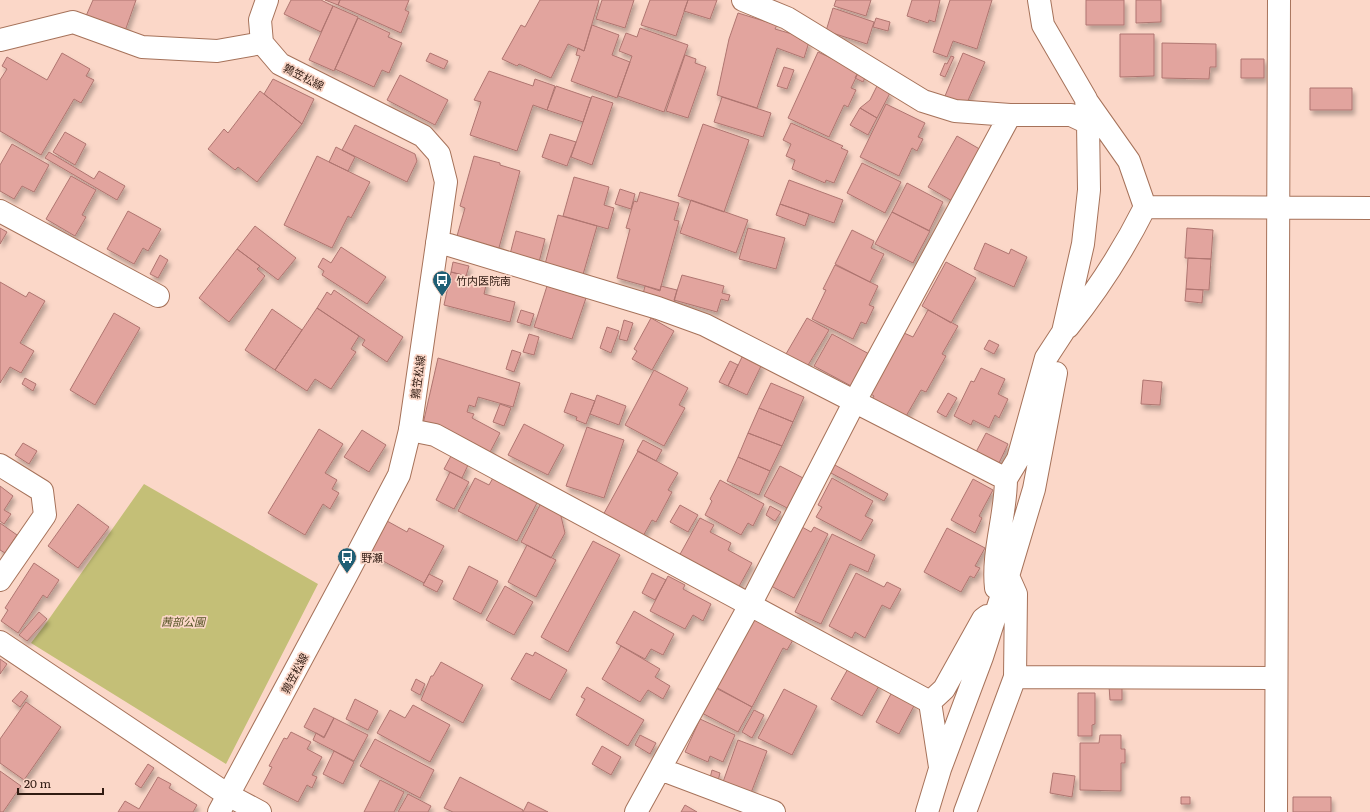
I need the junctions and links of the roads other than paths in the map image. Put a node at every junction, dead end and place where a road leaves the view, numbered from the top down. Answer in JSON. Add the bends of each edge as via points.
{"nodes":[{"id":1,"x":267,"y":0,"type":"edge"},
{"id":2,"x":743,"y":0,"type":"edge"},
{"id":3,"x":1039,"y":0,"type":"edge"},
{"id":4,"x":1279,"y":0,"type":"edge"},
{"id":5,"x":0,"y":40,"type":"edge"},
{"id":6,"x":262,"y":43,"type":"junction"},
{"id":7,"x":1086,"y":99,"type":"junction"},
{"id":8,"x":1010,"y":115,"type":"junction"},
{"id":9,"x":1088,"y":123,"type":"junction"},
{"id":10,"x":1278,"y":206,"type":"junction"},
{"id":11,"x":1145,"y":207,"type":"junction"},
{"id":12,"x":1370,"y":208,"type":"edge"},
{"id":13,"x":0,"y":211,"type":"edge"},
{"id":14,"x":437,"y":244,"type":"junction"},
{"id":15,"x":158,"y":296,"type":"dead end"},
{"id":16,"x":1063,"y":332,"type":"junction"},
{"id":17,"x":856,"y":402,"type":"junction"},
{"id":18,"x":410,"y":430,"type":"junction"},
{"id":19,"x":0,"y":465,"type":"edge"},
{"id":20,"x":1006,"y":479,"type":"junction"},
{"id":21,"x":1008,"y":576,"type":"junction"},
{"id":22,"x":0,"y":580,"type":"edge"},
{"id":23,"x":750,"y":605,"type":"junction"},
{"id":24,"x":998,"y":606,"type":"junction"},
{"id":25,"x":0,"y":642,"type":"edge"},
{"id":26,"x":1015,"y":677,"type":"junction"},
{"id":27,"x":1276,"y":678,"type":"junction"},
{"id":28,"x":930,"y":702,"type":"junction"},
{"id":29,"x":660,"y":769,"type":"junction"},
{"id":30,"x":940,"y":769,"type":"junction"},
{"id":31,"x":223,"y":804,"type":"edge"},
{"id":32,"x":260,"y":812,"type":"edge"},
{"id":33,"x":636,"y":812,"type":"edge"},
{"id":34,"x":774,"y":812,"type":"edge"},
{"id":35,"x":927,"y":812,"type":"edge"},
{"id":36,"x":965,"y":812,"type":"edge"},
{"id":37,"x":1276,"y":812,"type":"edge"}],
"edges":[{"from":1,"to":6,"type":"street","via":[[260,20]]},
{"from":2,"to":8,"type":"street","via":[[787,18],[923,101],[955,110]]},
{"from":3,"to":7,"type":"street","via":[[1043,25]]},
{"from":4,"to":10,"type":"street"},
{"from":5,"to":6,"type":"street","via":[[73,22],[142,47],[217,51]]},
{"from":6,"to":14,"type":"street","name":"鶉笠松線","via":[[280,64],[424,136],[439,154],[446,182]]},
{"from":7,"to":9,"type":"street"},
{"from":7,"to":11,"type":"street","via":[[1129,161]]},
{"from":8,"to":9,"type":"street","via":[[1071,115]]},
{"from":8,"to":17,"type":"street"},
{"from":9,"to":16,"type":"street","via":[[1090,190],[1083,244]]},
{"from":10,"to":11,"type":"street"},
{"from":10,"to":12,"type":"street"},
{"from":10,"to":27,"type":"street"},
{"from":11,"to":16,"type":"street","via":[[1133,232],[1079,313]]},
{"from":13,"to":15,"type":"street"},
{"from":14,"to":17,"type":"street","via":[[449,245],[706,325]]},
{"from":14,"to":18,"type":"street","name":"鶉笠松線"},
{"from":16,"to":20,"type":"street","via":[[1046,358],[1018,459]]},
{"from":16,"to":21,"type":"street","via":[[1034,489]]},
{"from":17,"to":20,"type":"street"},
{"from":17,"to":23,"type":"street"},
{"from":18,"to":23,"type":"street","via":[[435,435]]},
{"from":18,"to":31,"type":"street","name":"鶉笠松線","via":[[399,475]]},
{"from":19,"to":22,"type":"street","via":[[42,492],[45,515]]},
{"from":20,"to":24,"type":"street","via":[[1006,500],[995,574]]},
{"from":21,"to":24,"type":"street"},
{"from":21,"to":26,"type":"street","via":[[1016,594]]},
{"from":23,"to":28,"type":"street"},
{"from":23,"to":29,"type":"street"},
{"from":24,"to":28,"type":"street","via":[[983,619],[944,689]]},
{"from":24,"to":30,"type":"street","via":[[982,657]]},
{"from":25,"to":31,"type":"street"},
{"from":26,"to":27,"type":"street"},
{"from":26,"to":36,"type":"street"},
{"from":27,"to":37,"type":"street"},
{"from":28,"to":30,"type":"street"},
{"from":29,"to":33,"type":"street"},
{"from":29,"to":34,"type":"street"},
{"from":30,"to":35,"type":"street"},
{"from":31,"to":32,"type":"street"}]}
